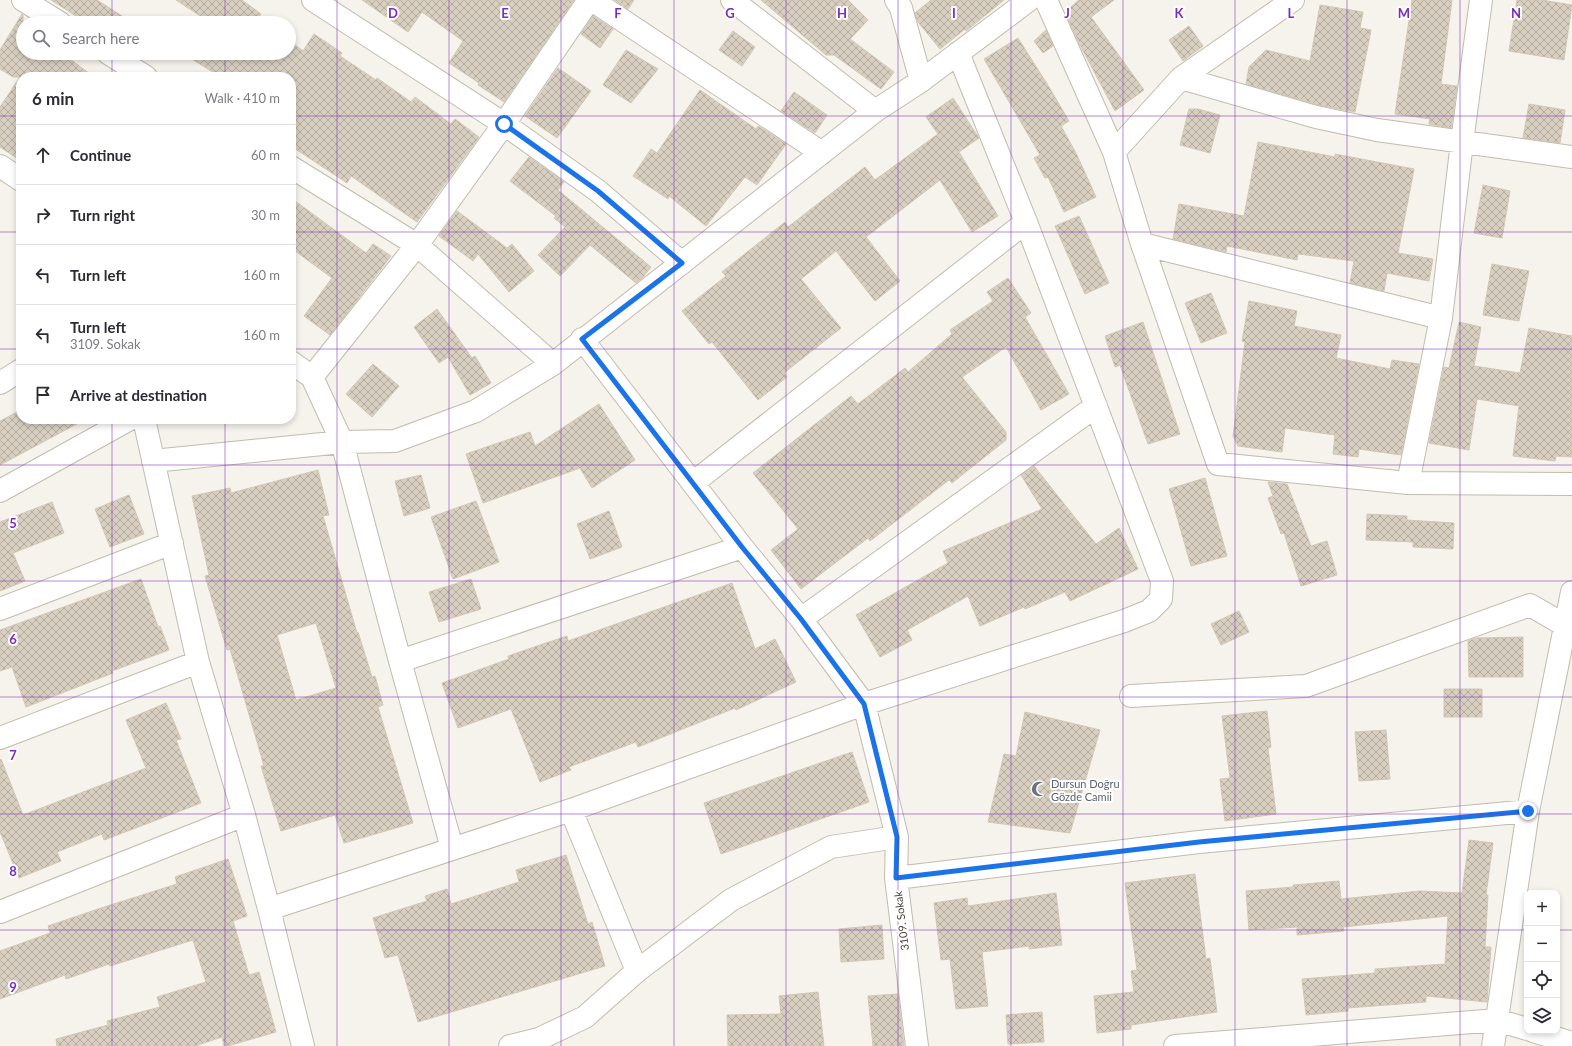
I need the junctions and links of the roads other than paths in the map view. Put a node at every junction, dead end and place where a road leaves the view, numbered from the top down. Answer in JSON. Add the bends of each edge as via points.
{"nodes":[{"id":1,"x":23,"y":0,"type":"edge"},
{"id":2,"x":313,"y":0,"type":"edge"},
{"id":3,"x":591,"y":0,"type":"edge"},
{"id":4,"x":732,"y":0,"type":"edge"},
{"id":5,"x":1028,"y":0,"type":"edge"},
{"id":6,"x":1046,"y":0,"type":"edge"},
{"id":7,"x":1293,"y":0,"type":"edge"},
{"id":8,"x":1481,"y":0,"type":"edge"},
{"id":9,"x":902,"y":3,"type":"edge"},
{"id":10,"x":49,"y":16,"type":"edge"},
{"id":11,"x":958,"y":53,"type":"junction"},
{"id":12,"x":119,"y":60,"type":"edge"},
{"id":13,"x":138,"y":72,"type":"edge"},
{"id":14,"x":1181,"y":78,"type":"junction"},
{"id":15,"x":921,"y":81,"type":"junction"},
{"id":16,"x":875,"y":111,"type":"junction"},
{"id":17,"x":504,"y":124,"type":"junction"},
{"id":18,"x":1462,"y":142,"type":"junction"},
{"id":19,"x":1114,"y":152,"type":"junction"},
{"id":20,"x":822,"y":153,"type":"junction"},
{"id":21,"x":1572,"y":157,"type":"edge"},
{"id":22,"x":0,"y":166,"type":"edge"},
{"id":23,"x":296,"y":170,"type":"edge"},
{"id":24,"x":16,"y":177,"type":"edge"},
{"id":25,"x":1026,"y":222,"type":"junction"},
{"id":26,"x":1142,"y":244,"type":"junction"},
{"id":27,"x":417,"y":245,"type":"junction"},
{"id":28,"x":682,"y":263,"type":"junction"},
{"id":29,"x":1441,"y":318,"type":"junction"},
{"id":30,"x":582,"y":339,"type":"junction"},
{"id":31,"x":552,"y":364,"type":"junction"},
{"id":32,"x":296,"y":366,"type":"edge"},
{"id":33,"x":16,"y":373,"type":"edge"},
{"id":34,"x":312,"y":377,"type":"junction"},
{"id":35,"x":0,"y":383,"type":"edge"},
{"id":36,"x":1096,"y":406,"type":"junction"},
{"id":37,"x":121,"y":424,"type":"edge"},
{"id":38,"x":145,"y":424,"type":"edge"},
{"id":39,"x":342,"y":442,"type":"junction"},
{"id":40,"x":153,"y":461,"type":"junction"},
{"id":41,"x":693,"y":483,"type":"junction"},
{"id":42,"x":1408,"y":483,"type":"junction"},
{"id":43,"x":1572,"y":484,"type":"edge"},
{"id":44,"x":0,"y":491,"type":"edge"},
{"id":45,"x":172,"y":543,"type":"junction"},
{"id":46,"x":742,"y":547,"type":"junction"},
{"id":47,"x":1572,"y":592,"type":"edge"},
{"id":48,"x":0,"y":609,"type":"edge"},
{"id":49,"x":801,"y":619,"type":"junction"},
{"id":50,"x":1569,"y":626,"type":"edge"},
{"id":51,"x":400,"y":661,"type":"junction"},
{"id":52,"x":198,"y":662,"type":"junction"},
{"id":53,"x":1131,"y":696,"type":"dead end"},
{"id":54,"x":864,"y":704,"type":"junction"},
{"id":55,"x":0,"y":738,"type":"edge"},
{"id":56,"x":571,"y":810,"type":"junction"},
{"id":57,"x":1528,"y":811,"type":"junction"},
{"id":58,"x":244,"y":816,"type":"junction"},
{"id":59,"x":897,"y":837,"type":"junction"},
{"id":60,"x":452,"y":848,"type":"junction"},
{"id":61,"x":896,"y":878,"type":"junction"},
{"id":62,"x":269,"y":909,"type":"junction"},
{"id":63,"x":0,"y":912,"type":"edge"},
{"id":64,"x":637,"y":971,"type":"junction"},
{"id":65,"x":1497,"y":1020,"type":"junction"},
{"id":66,"x":1524,"y":1028,"type":"edge"},
{"id":67,"x":1543,"y":1034,"type":"edge"},
{"id":68,"x":1572,"y":1043,"type":"edge"},
{"id":69,"x":303,"y":1046,"type":"edge"},
{"id":70,"x":510,"y":1046,"type":"edge"},
{"id":71,"x":917,"y":1046,"type":"edge"},
{"id":72,"x":1175,"y":1046,"type":"edge"},
{"id":73,"x":1494,"y":1046,"type":"edge"}],
"edges":[{"from":1,"to":10,"type":"street"},
{"from":2,"to":17,"type":"street"},
{"from":3,"to":17,"type":"street"},
{"from":3,"to":20,"type":"street"},
{"from":4,"to":16,"type":"street"},
{"from":5,"to":11,"type":"street"},
{"from":6,"to":19,"type":"street"},
{"from":7,"to":14,"type":"street"},
{"from":8,"to":18,"type":"street"},
{"from":9,"to":15,"type":"street"},
{"from":11,"to":15,"type":"street"},
{"from":11,"to":25,"type":"street"},
{"from":12,"to":13,"type":"street"},
{"from":14,"to":18,"type":"street","via":[[1316,117],[1378,130]]},
{"from":14,"to":19,"type":"street"},
{"from":15,"to":16,"type":"street"},
{"from":16,"to":20,"type":"street"},
{"from":17,"to":27,"type":"street"},
{"from":17,"to":28,"type":"street","via":[[598,191]]},
{"from":18,"to":21,"type":"street"},
{"from":18,"to":29,"type":"street"},
{"from":19,"to":26,"type":"street"},
{"from":20,"to":28,"type":"street"},
{"from":22,"to":24,"type":"street"},
{"from":23,"to":27,"type":"street"},
{"from":25,"to":36,"type":"street"},
{"from":25,"to":41,"type":"street"},
{"from":26,"to":29,"type":"street"},
{"from":26,"to":42,"type":"street","via":[[1218,464]]},
{"from":27,"to":31,"type":"street"},
{"from":27,"to":34,"type":"street"},
{"from":28,"to":30,"type":"street"},
{"from":29,"to":42,"type":"street"},
{"from":30,"to":31,"type":"street"},
{"from":30,"to":41,"type":"street"},
{"from":31,"to":39,"type":"street","via":[[476,411],[395,441]]},
{"from":32,"to":34,"type":"street"},
{"from":33,"to":35,"type":"street"},
{"from":34,"to":39,"type":"street"},
{"from":36,"to":49,"type":"street"},
{"from":36,"to":54,"type":"street","via":[[1162,581],[1161,599],[1150,611],[1124,621]]},
{"from":37,"to":44,"type":"street"},
{"from":38,"to":40,"type":"street"},
{"from":39,"to":40,"type":"street"},
{"from":39,"to":51,"type":"street"},
{"from":40,"to":45,"type":"street"},
{"from":41,"to":46,"type":"street"},
{"from":42,"to":43,"type":"street"},
{"from":45,"to":48,"type":"street"},
{"from":45,"to":52,"type":"street"},
{"from":46,"to":49,"type":"street"},
{"from":46,"to":51,"type":"street"},
{"from":47,"to":50,"type":"street"},
{"from":49,"to":54,"type":"street"},
{"from":50,"to":53,"type":"street","via":[[1530,605],[1306,686]]},
{"from":50,"to":57,"type":"street"},
{"from":51,"to":60,"type":"street"},
{"from":52,"to":55,"type":"street"},
{"from":52,"to":58,"type":"street"},
{"from":54,"to":56,"type":"street"},
{"from":54,"to":59,"type":"street"},
{"from":56,"to":60,"type":"street"},
{"from":56,"to":64,"type":"street"},
{"from":57,"to":61,"type":"street","name":"3109. Sokak","via":[[1199,842]]},
{"from":57,"to":65,"type":"street"},
{"from":58,"to":62,"type":"street"},
{"from":58,"to":63,"type":"street"},
{"from":59,"to":61,"type":"street"},
{"from":59,"to":64,"type":"street","via":[[831,847],[731,900]]},
{"from":60,"to":62,"type":"street"},
{"from":61,"to":71,"type":"street","name":"3109. Sokak"},
{"from":62,"to":69,"type":"street"},
{"from":64,"to":70,"type":"street","via":[[585,1017],[539,1039]]},
{"from":65,"to":66,"type":"street"},
{"from":65,"to":72,"type":"street"},
{"from":65,"to":73,"type":"street"},
{"from":67,"to":68,"type":"street"}]}
